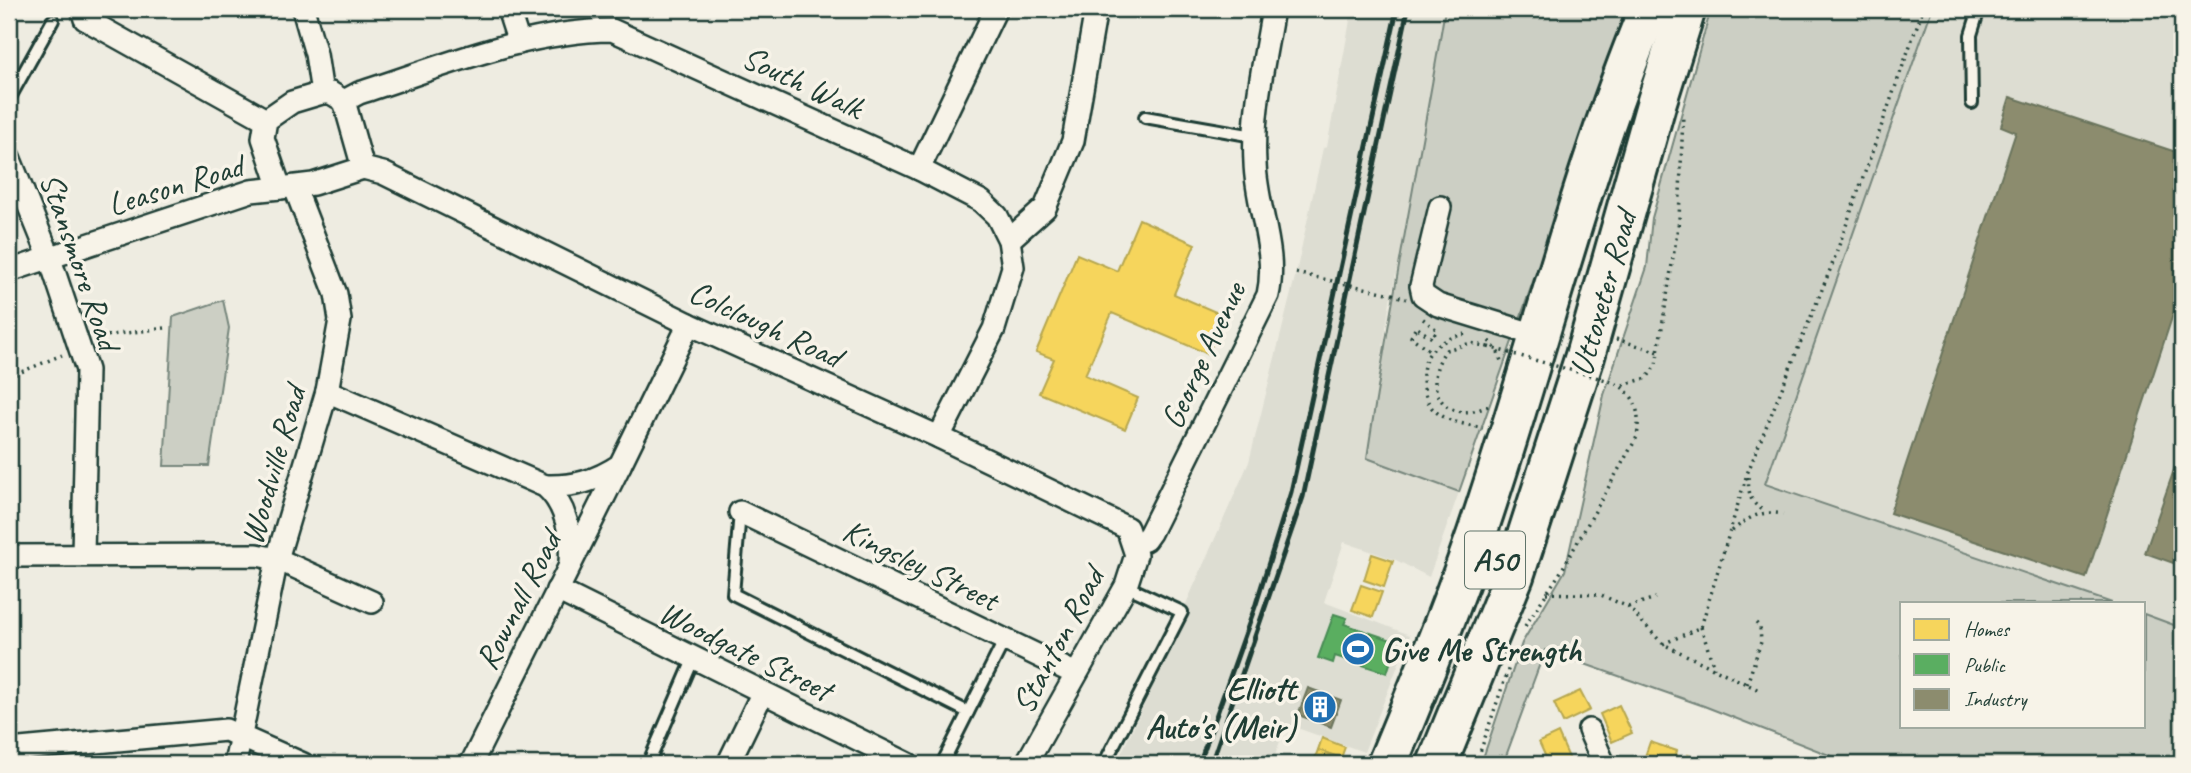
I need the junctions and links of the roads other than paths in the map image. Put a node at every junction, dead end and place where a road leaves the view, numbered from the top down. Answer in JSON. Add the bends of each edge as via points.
{"nodes":[{"id":1,"x":82,"y":9,"type":"edge"},
{"id":2,"x":303,"y":9,"type":"edge"},
{"id":3,"x":508,"y":9,"type":"edge"},
{"id":4,"x":1096,"y":9,"type":"edge"},
{"id":5,"x":1273,"y":9,"type":"edge"},
{"id":6,"x":1649,"y":9,"type":"edge"},
{"id":7,"x":1659,"y":9,"type":"edge"},
{"id":8,"x":1686,"y":9,"type":"edge"},
{"id":9,"x":1979,"y":9,"type":"edge"},
{"id":10,"x":987,"y":12,"type":"edge"},
{"id":11,"x":53,"y":20,"type":"dead end"},
{"id":12,"x":519,"y":43,"type":"junction"},
{"id":13,"x":322,"y":93,"type":"junction"},
{"id":14,"x":9,"y":99,"type":"edge"},
{"id":15,"x":344,"y":101,"type":"junction"},
{"id":16,"x":1972,"y":103,"type":"dead end"},
{"id":17,"x":1145,"y":117,"type":"dead end"},
{"id":18,"x":266,"y":120,"type":"junction"},
{"id":19,"x":1254,"y":136,"type":"junction"},
{"id":20,"x":9,"y":157,"type":"edge"},
{"id":21,"x":363,"y":168,"type":"junction"},
{"id":22,"x":919,"y":169,"type":"junction"},
{"id":23,"x":287,"y":188,"type":"junction"},
{"id":24,"x":1440,"y":207,"type":"dead end"},
{"id":25,"x":1009,"y":240,"type":"junction"},
{"id":26,"x":49,"y":256,"type":"junction"},
{"id":27,"x":9,"y":271,"type":"edge"},
{"id":28,"x":689,"y":324,"type":"junction"},
{"id":29,"x":1541,"y":326,"type":"junction"},
{"id":30,"x":327,"y":391,"type":"junction"},
{"id":31,"x":939,"y":436,"type":"junction"},
{"id":32,"x":620,"y":465,"type":"junction"},
{"id":33,"x":545,"y":486,"type":"junction"},
{"id":34,"x":740,"y":512,"type":"joint"},
{"id":35,"x":1135,"y":544,"type":"junction"},
{"id":36,"x":83,"y":555,"type":"junction"},
{"id":37,"x":9,"y":556,"type":"edge"},
{"id":38,"x":277,"y":559,"type":"junction"},
{"id":39,"x":569,"y":567,"type":"junction"},
{"id":40,"x":1530,"y":585,"type":"junction"},
{"id":41,"x":1126,"y":586,"type":"junction"},
{"id":42,"x":557,"y":590,"type":"junction"},
{"id":43,"x":372,"y":602,"type":"dead end"},
{"id":44,"x":1005,"y":639,"type":"junction"},
{"id":45,"x":693,"y":660,"type":"junction"},
{"id":46,"x":1074,"y":674,"type":"junction"},
{"id":47,"x":762,"y":694,"type":"junction"},
{"id":48,"x":968,"y":712,"type":"junction"},
{"id":49,"x":1589,"y":730,"type":"dead end"},
{"id":50,"x":242,"y":737,"type":"junction"},
{"id":51,"x":9,"y":750,"type":"edge"},
{"id":52,"x":882,"y":758,"type":"edge"},
{"id":53,"x":234,"y":764,"type":"edge"},
{"id":54,"x":303,"y":764,"type":"edge"},
{"id":55,"x":471,"y":764,"type":"edge"},
{"id":56,"x":648,"y":764,"type":"edge"},
{"id":57,"x":728,"y":764,"type":"edge"},
{"id":58,"x":908,"y":764,"type":"edge"},
{"id":59,"x":942,"y":764,"type":"edge"},
{"id":60,"x":1026,"y":764,"type":"edge"},
{"id":61,"x":1104,"y":764,"type":"edge"},
{"id":62,"x":1387,"y":764,"type":"edge"},
{"id":63,"x":1412,"y":764,"type":"edge"},
{"id":64,"x":1437,"y":764,"type":"edge"},
{"id":65,"x":1462,"y":764,"type":"edge"},
{"id":66,"x":1604,"y":764,"type":"edge"}],
"edges":[{"from":1,"to":18,"type":"street","via":[[85,19]]},
{"from":2,"to":13,"type":"street"},
{"from":3,"to":12,"type":"street"},
{"from":4,"to":25,"type":"street","via":[[1073,141],[1045,208]]},
{"from":5,"to":19,"type":"street","name":"George Avenue"},
{"from":6,"to":29,"type":"highway","name":"Uttoxeter Road","via":[[1562,252]]},
{"from":7,"to":63,"type":"highway","number":"A50","via":[[1562,349],[1494,562]]},
{"from":8,"to":40,"type":"highway","name":"Uttoxeter Road","number":"A50","via":[[1607,282]]},
{"from":9,"to":16,"type":"lane","via":[[1971,35]]},
{"from":10,"to":22,"type":"street"},
{"from":11,"to":14,"type":"lane"},
{"from":12,"to":15,"type":"street","name":"South Walk"},
{"from":12,"to":22,"type":"street","name":"South Walk","via":[[577,30],[629,35]]},
{"from":13,"to":15,"type":"street"},
{"from":13,"to":18,"type":"street","via":[[292,102]]},
{"from":15,"to":21,"type":"street"},
{"from":17,"to":19,"type":"lane"},
{"from":18,"to":23,"type":"street","via":[[263,138]]},
{"from":19,"to":35,"type":"street","name":"George Avenue","via":[[1272,274],[1268,295],[1150,533]]},
{"from":20,"to":26,"type":"street","name":"Stansmore Road"},
{"from":21,"to":23,"type":"street"},
{"from":21,"to":28,"type":"street","name":"Colclough Road","via":[[383,173]]},
{"from":22,"to":25,"type":"street","name":"South Walk","via":[[981,201],[997,216]]},
{"from":23,"to":26,"type":"street","name":"Leason Road","via":[[251,191]]},
{"from":23,"to":30,"type":"street","name":"Woodville Road","via":[[336,294],[340,320]]},
{"from":24,"to":29,"type":"street","via":[[1421,286],[1423,295],[1438,305]]},
{"from":25,"to":31,"type":"street","name":"South Walk","via":[[1013,267],[994,329]]},
{"from":26,"to":27,"type":"street","name":"Leason Road"},
{"from":26,"to":36,"type":"street","name":"Stansmore Road","via":[[87,370]]},
{"from":28,"to":31,"type":"street","name":"Colclough Road"},
{"from":28,"to":32,"type":"street","name":"Rownall Road"},
{"from":29,"to":62,"type":"highway","name":"Uttoxeter Road","via":[[1499,421],[1449,608]]},
{"from":30,"to":33,"type":"street"},
{"from":30,"to":38,"type":"street","name":"Woodville Road"},
{"from":31,"to":35,"type":"street","name":"Colclough Road","via":[[991,454],[1120,524]]},
{"from":32,"to":33,"type":"street","via":[[580,484]]},
{"from":32,"to":39,"type":"street","name":"Rownall Road"},
{"from":33,"to":39,"type":"street","via":[[555,494],[566,519]]},
{"from":34,"to":44,"type":"street","name":"Kingsley Street"},
{"from":34,"to":48,"type":"lane","via":[[733,594]]},
{"from":35,"to":41,"type":"street","name":"Stanton Road"},
{"from":36,"to":37,"type":"street"},
{"from":36,"to":38,"type":"street","via":[[257,555]]},
{"from":38,"to":43,"type":"street"},
{"from":38,"to":50,"type":"street","name":"Woodville Road"},
{"from":39,"to":42,"type":"street","name":"Rownall Road"},
{"from":40,"to":64,"type":"highway","number":"A50"},
{"from":40,"to":65,"type":"highway","via":[[1503,631]]},
{"from":41,"to":46,"type":"street","name":"Stanton Road"},
{"from":41,"to":61,"type":"lane","via":[[1182,612]]},
{"from":42,"to":45,"type":"street","name":"Woodgate Street"},
{"from":42,"to":55,"type":"street","name":"Rownall Road"},
{"from":44,"to":46,"type":"street","name":"Kingsley Street"},
{"from":44,"to":48,"type":"lane"},
{"from":45,"to":47,"type":"street","name":"Woodgate Street"},
{"from":45,"to":56,"type":"lane"},
{"from":46,"to":60,"type":"street","name":"Stanton Road"},
{"from":47,"to":52,"type":"street","name":"Woodgate Street"},
{"from":47,"to":57,"type":"street"},
{"from":48,"to":59,"type":"lane"},
{"from":49,"to":66,"type":"street"},
{"from":50,"to":51,"type":"street","via":[[226,730],[187,732]]},
{"from":50,"to":53,"type":"street","name":"Woodville Road"},
{"from":50,"to":54,"type":"street"},
{"from":52,"to":58,"type":"street","name":"Woodgate Street"}]}
